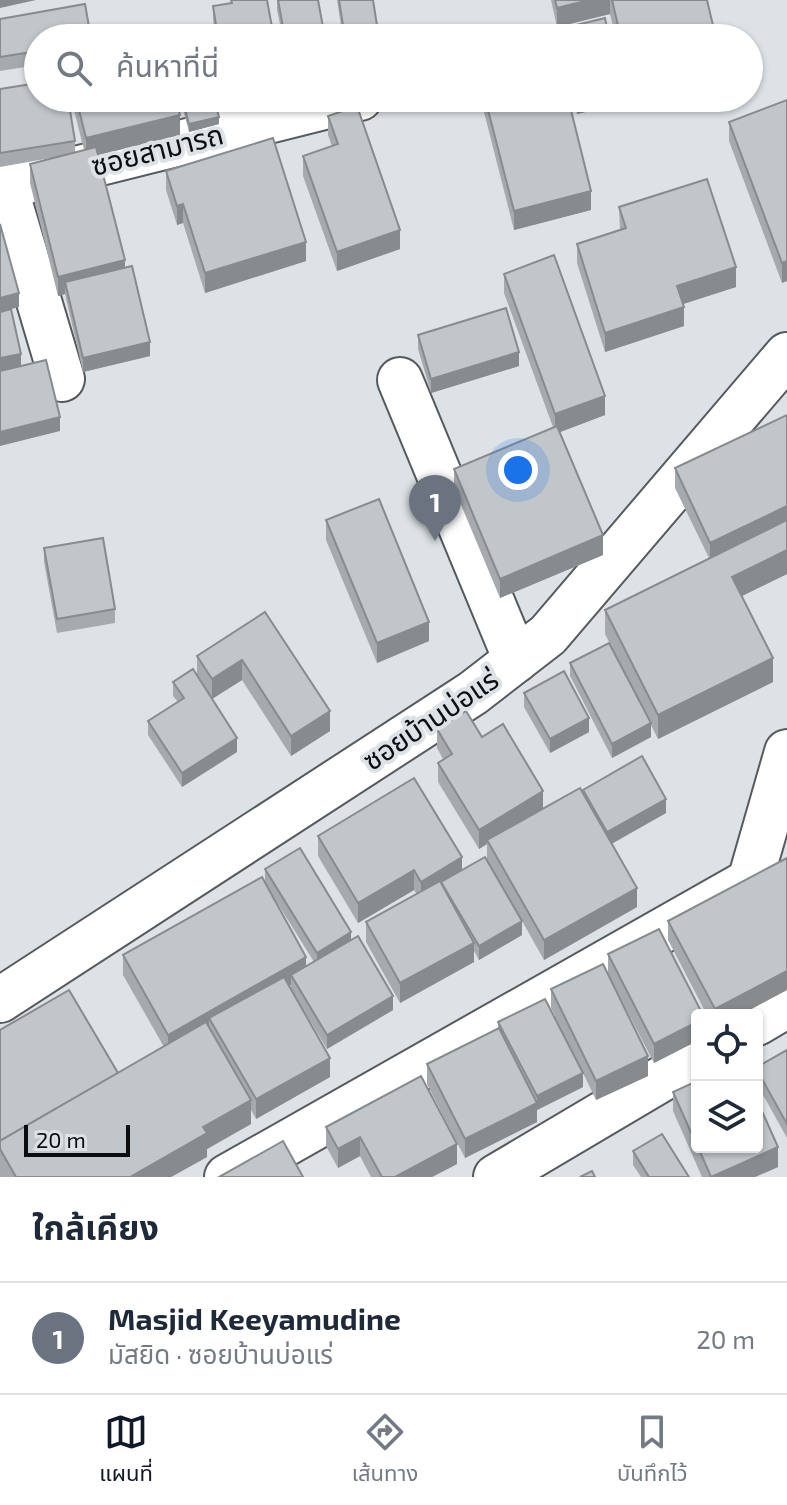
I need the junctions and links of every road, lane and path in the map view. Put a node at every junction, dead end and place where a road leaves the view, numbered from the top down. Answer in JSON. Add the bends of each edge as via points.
{"nodes":[{"id":1,"x":303,"y":112,"type":"edge"},
{"id":2,"x":2,"y":186,"type":"edge"},
{"id":3,"x":787,"y":355,"type":"edge"},
{"id":4,"x":62,"y":379,"type":"dead end"},
{"id":5,"x":400,"y":380,"type":"dead end"},
{"id":6,"x":516,"y":660,"type":"junction"},
{"id":7,"x":787,"y":752,"type":"edge"},
{"id":8,"x":0,"y":1000,"type":"edge"},
{"id":9,"x":787,"y":1005,"type":"edge"},
{"id":10,"x":763,"y":1019,"type":"edge"},
{"id":11,"x":691,"y":1062,"type":"edge"},
{"id":12,"x":227,"y":1177,"type":"edge"},
{"id":13,"x":496,"y":1177,"type":"edge"}],
"edges":[{"from":1,"to":2,"type":"street","name":"ซอยสามารถ"},
{"from":2,"to":4,"type":"street"},
{"from":3,"to":6,"type":"street","name":"ซอยบ้านบ่อแร่","via":[[592,586],[548,635]]},
{"from":5,"to":6,"type":"street"},
{"from":6,"to":8,"type":"street","name":"ซอยบ้านบ่อแร่"},
{"from":7,"to":12,"type":"street","via":[[750,881]]},
{"from":9,"to":10,"type":"street"},
{"from":11,"to":13,"type":"street"}]}
